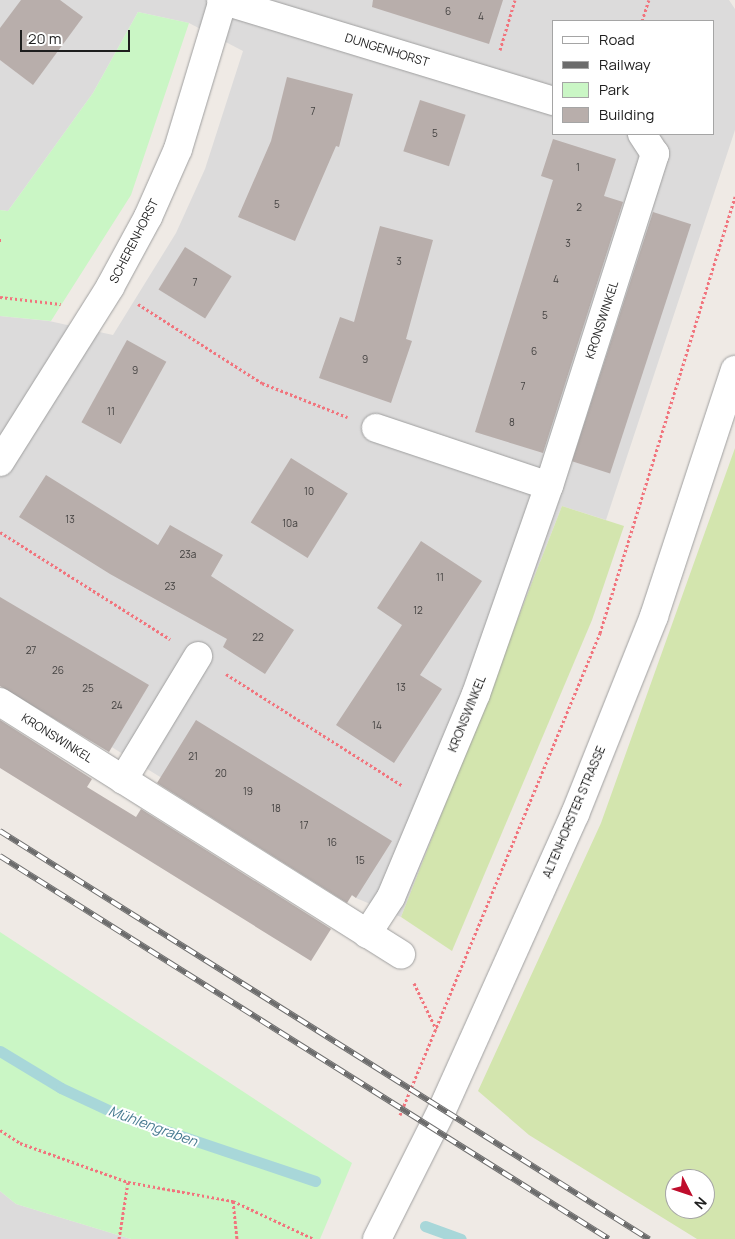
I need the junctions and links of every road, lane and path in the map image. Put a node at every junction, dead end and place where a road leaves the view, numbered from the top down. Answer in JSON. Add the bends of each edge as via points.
{"nodes":[{"id":1,"x":222,"y":0,"type":"edge"},
{"id":2,"x":515,"y":0,"type":"edge"},
{"id":3,"x":649,"y":0,"type":"edge"},
{"id":4,"x":642,"y":20,"type":"edge"},
{"id":5,"x":490,"y":82,"type":"junction"},
{"id":6,"x":552,"y":100,"type":"edge"},
{"id":7,"x":648,"y":144,"type":"edge"},
{"id":8,"x":735,"y":196,"type":"edge"},
{"id":9,"x":0,"y":297,"type":"edge"},
{"id":10,"x":103,"y":298,"type":"junction"},
{"id":11,"x":735,"y":370,"type":"edge"},
{"id":12,"x":376,"y":428,"type":"joint"},
{"id":13,"x":0,"y":462,"type":"edge"},
{"id":14,"x":549,"y":486,"type":"junction"},
{"id":15,"x":0,"y":532,"type":"edge"},
{"id":16,"x":198,"y":656,"type":"junction"},
{"id":17,"x":0,"y":702,"type":"edge"},
{"id":18,"x":123,"y":780,"type":"junction"},
{"id":19,"x":430,"y":804,"type":"junction"},
{"id":20,"x":367,"y":934,"type":"junction"},
{"id":21,"x":401,"y":955,"type":"dead end"},
{"id":22,"x":413,"y":980,"type":"dead end"},
{"id":23,"x":435,"y":1029,"type":"junction"},
{"id":24,"x":471,"y":1045,"type":"junction"},
{"id":25,"x":398,"y":1118,"type":"dead end"},
{"id":26,"x":0,"y":1130,"type":"edge"},
{"id":27,"x":128,"y":1182,"type":"junction"},
{"id":28,"x":233,"y":1201,"type":"junction"},
{"id":29,"x":119,"y":1239,"type":"edge"},
{"id":30,"x":237,"y":1239,"type":"edge"},
{"id":31,"x":314,"y":1239,"type":"edge"},
{"id":32,"x":377,"y":1239,"type":"edge"}],
"edges":[{"from":1,"to":5,"type":"street","name":"DUNGENHORST"},
{"from":1,"to":10,"type":"street","name":"SCHERENHORST","via":[[178,149],[148,217]]},
{"from":2,"to":5,"type":"path"},
{"from":3,"to":4,"type":"path"},
{"from":5,"to":6,"type":"street","name":"DUNGENHORST"},
{"from":7,"to":14,"type":"street","name":"KRONSWINKEL"},
{"from":8,"to":23,"type":"path","via":[[600,633]]},
{"from":9,"to":10,"type":"path"},
{"from":10,"to":12,"type":"path","via":[[262,383]]},
{"from":10,"to":13,"type":"street","name":"SCHERENHORST"},
{"from":11,"to":24,"type":"street","name":"ALTENHORSTER STRASSE","via":[[654,616],[575,814]]},
{"from":12,"to":14,"type":"street"},
{"from":14,"to":19,"type":"street","name":"KRONSWINKEL","via":[[476,694]]},
{"from":15,"to":16,"type":"path"},
{"from":16,"to":18,"type":"street"},
{"from":16,"to":19,"type":"path"},
{"from":17,"to":18,"type":"street","name":"KRONSWINKEL"},
{"from":18,"to":20,"type":"street","name":"KRONSWINKEL"},
{"from":19,"to":20,"type":"street","name":"KRONSWINKEL","via":[[391,897]]},
{"from":20,"to":21,"type":"street","name":"KRONSWINKEL"},
{"from":22,"to":23,"type":"path"},
{"from":23,"to":24,"type":"path"},
{"from":23,"to":25,"type":"path"},
{"from":24,"to":32,"type":"street","name":"ALTENHORSTER STRASSE"},
{"from":26,"to":27,"type":"path","via":[[20,1142]]},
{"from":27,"to":28,"type":"path"},
{"from":27,"to":29,"type":"path"},
{"from":28,"to":30,"type":"path"},
{"from":28,"to":31,"type":"path"}]}
